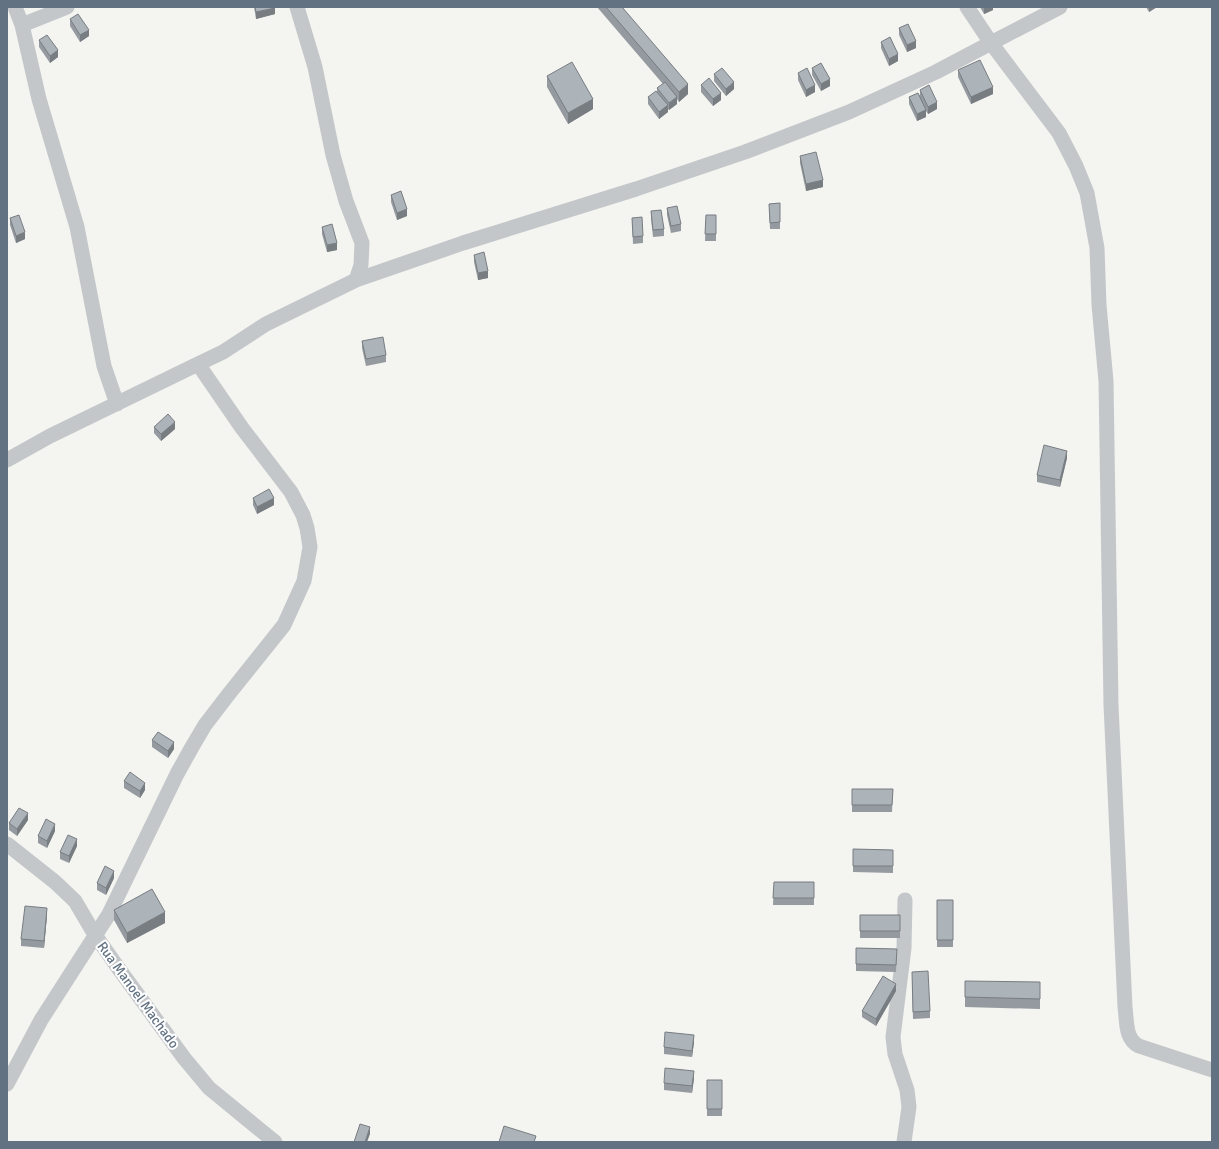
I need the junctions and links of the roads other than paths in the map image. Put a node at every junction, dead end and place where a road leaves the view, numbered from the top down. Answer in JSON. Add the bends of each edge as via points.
{"nodes":[{"id":1,"x":15,"y":7,"type":"edge"},
{"id":2,"x":67,"y":7,"type":"edge"},
{"id":3,"x":297,"y":7,"type":"edge"},
{"id":4,"x":967,"y":7,"type":"edge"},
{"id":5,"x":1060,"y":7,"type":"edge"},
{"id":6,"x":22,"y":25,"type":"junction"},
{"id":7,"x":991,"y":43,"type":"junction"},
{"id":8,"x":356,"y":280,"type":"junction"},
{"id":9,"x":198,"y":364,"type":"junction"},
{"id":10,"x":117,"y":404,"type":"junction"},
{"id":11,"x":7,"y":460,"type":"edge"},
{"id":12,"x":7,"y":844,"type":"edge"},
{"id":13,"x":905,"y":900,"type":"dead end"},
{"id":14,"x":95,"y":935,"type":"junction"},
{"id":15,"x":1212,"y":1070,"type":"edge"},
{"id":16,"x":7,"y":1084,"type":"edge"},
{"id":17,"x":276,"y":1142,"type":"edge"},
{"id":18,"x":904,"y":1142,"type":"edge"}],
"edges":[{"from":1,"to":6,"type":"street"},
{"from":2,"to":6,"type":"street"},
{"from":3,"to":8,"type":"street","via":[[315,67],[333,155],[362,243],[361,265]]},
{"from":4,"to":7,"type":"street"},
{"from":5,"to":7,"type":"street"},
{"from":6,"to":10,"type":"street","via":[[39,99],[77,227],[104,366]]},
{"from":7,"to":8,"type":"street","via":[[936,72],[849,112],[745,152]]},
{"from":7,"to":15,"type":"street","via":[[1059,133],[1087,193],[1097,248],[1106,381],[1111,705],[1128,1036],[1140,1046]]},
{"from":8,"to":9,"type":"street","via":[[266,324],[223,352]]},
{"from":9,"to":10,"type":"street"},
{"from":9,"to":14,"type":"street","via":[[233,416],[291,492],[308,528],[310,547],[307,568],[298,596],[284,625],[205,725],[192,747],[126,882]]},
{"from":10,"to":11,"type":"street"},
{"from":12,"to":14,"type":"street","name":"Rua Manoel Machado","via":[[66,891],[75,901]]},
{"from":13,"to":18,"type":"street","via":[[904,948],[893,1037],[909,1107]]},
{"from":14,"to":16,"type":"street","via":[[41,1020]]},
{"from":14,"to":17,"type":"street","name":"Rua Manoel Machado","via":[[184,1058],[209,1088]]}]}
